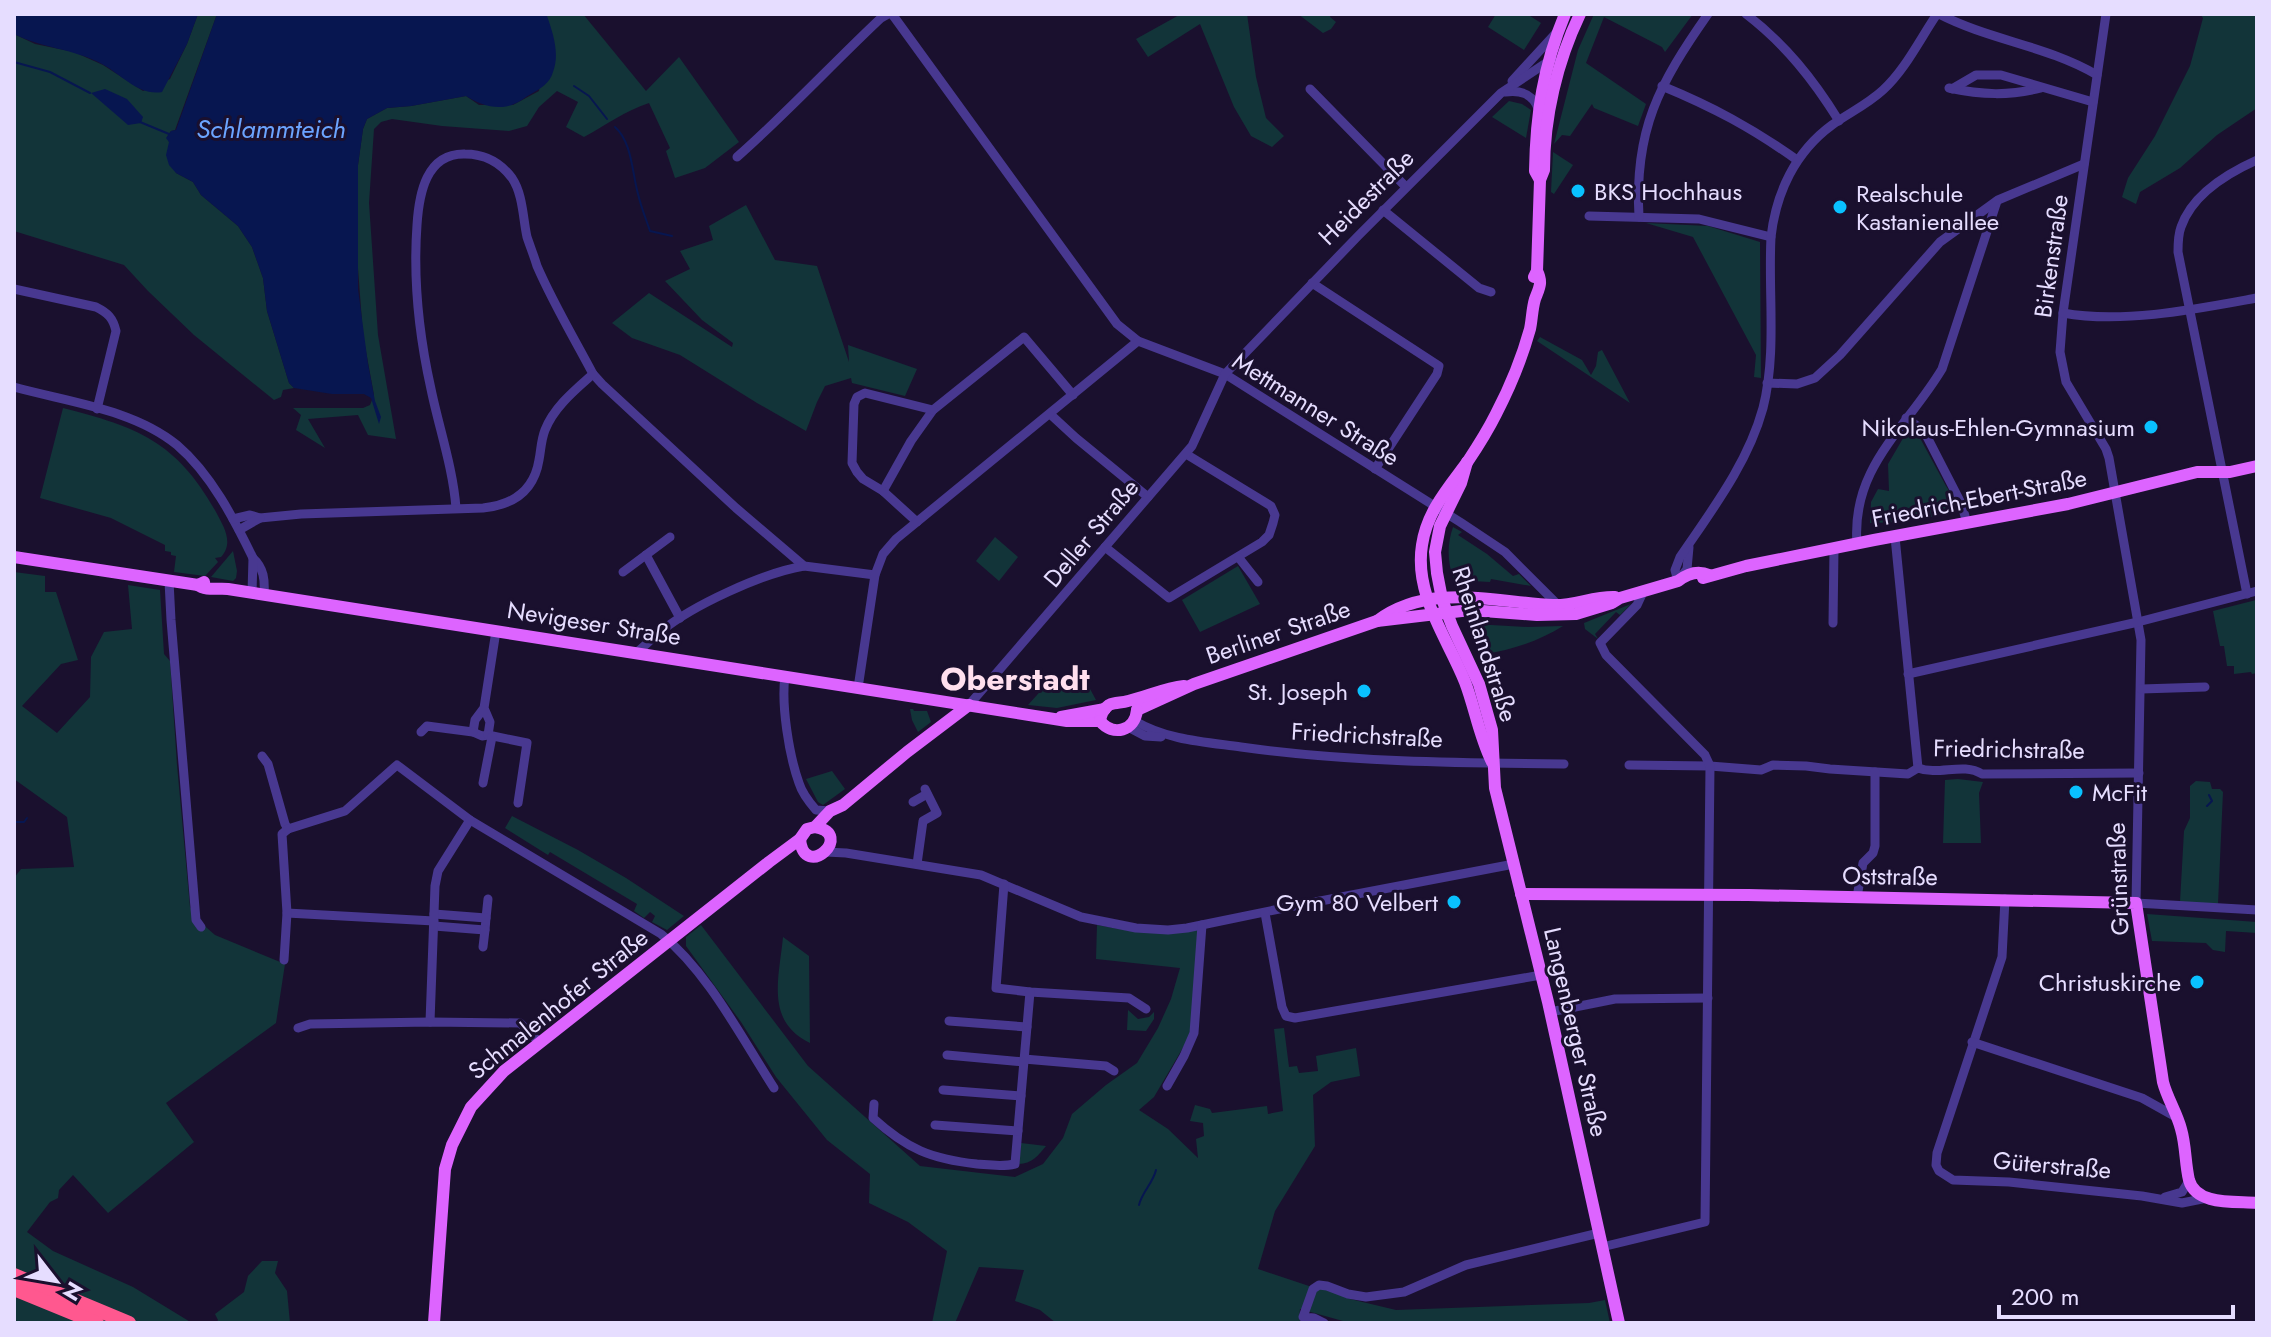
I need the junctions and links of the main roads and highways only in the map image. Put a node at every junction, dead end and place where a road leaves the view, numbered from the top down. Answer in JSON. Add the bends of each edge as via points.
{"nodes":[{"id":1,"x":1574,"y":16,"type":"edge"},
{"id":2,"x":1540,"y":180,"type":"junction"},
{"id":3,"x":2257,"y":466,"type":"edge"},
{"id":4,"x":1440,"y":510,"type":"junction"},
{"id":5,"x":14,"y":557,"type":"edge"},
{"id":6,"x":1709,"y":575,"type":"junction"},
{"id":7,"x":1678,"y":581,"type":"junction"},
{"id":8,"x":1620,"y":598,"type":"junction"},
{"id":9,"x":1427,"y":599,"type":"junction"},
{"id":10,"x":1442,"y":599,"type":"junction"},
{"id":11,"x":1447,"y":612,"type":"junction"},
{"id":12,"x":1432,"y":614,"type":"junction"},
{"id":13,"x":1377,"y":621,"type":"junction"},
{"id":14,"x":931,"y":699,"type":"junction"},
{"id":15,"x":969,"y":705,"type":"junction"},
{"id":16,"x":1102,"y":715,"type":"junction"},
{"id":17,"x":1132,"y":715,"type":"junction"},
{"id":18,"x":939,"y":727,"type":"junction"},
{"id":19,"x":1493,"y":756,"type":"junction"},
{"id":20,"x":843,"y":805,"type":"junction"},
{"id":21,"x":824,"y":838,"type":"junction"},
{"id":22,"x":802,"y":845,"type":"junction"},
{"id":23,"x":1521,"y":894,"type":"junction"},
{"id":24,"x":2136,"y":903,"type":"joint"},
{"id":25,"x":2207,"y":1198,"type":"joint"},
{"id":26,"x":2257,"y":1203,"type":"edge"},
{"id":27,"x":14,"y":1275,"type":"edge"},
{"id":28,"x":14,"y":1289,"type":"edge"},
{"id":29,"x":97,"y":1323,"type":"edge"},
{"id":30,"x":129,"y":1323,"type":"edge"},
{"id":31,"x":434,"y":1323,"type":"edge"},
{"id":32,"x":1619,"y":1323,"type":"edge"}],
"edges":[{"from":1,"to":2,"type":"main road","name":"Rheinlandstraße","via":[[1550,101]]},
{"from":1,"to":2,"type":"main road","name":"Rheinlandstraße","via":[[1559,30],[1538,109],[1535,171]]},
{"from":2,"to":4,"type":"main road","name":"Rheinlandstraße","via":[[1541,285],[1529,330],[1497,412],[1467,462],[1461,483]]},
{"from":3,"to":6,"type":"main road","name":"Friedrich-Ebert-Straße","via":[[2197,472],[2068,504]]},
{"from":4,"to":9,"type":"main road","name":"Rheinlandstraße","via":[[1424,535],[1421,553]]},
{"from":4,"to":10,"type":"main road","name":"Rheinlandstraße","via":[[1435,552]]},
{"from":5,"to":14,"type":"main road","name":"Nevigeser Straße","via":[[204,582]]},
{"from":6,"to":7,"type":"main road","name":"Friedrich-Ebert-Straße"},
{"from":6,"to":7,"type":"main road","name":"Friedrich-Ebert-Straße","via":[[1690,571]]},
{"from":7,"to":8,"type":"main road","name":"Friedrich-Ebert-Straße"},
{"from":8,"to":10,"type":"main road","name":"Friedrich-Ebert-Straße","via":[[1558,605]]},
{"from":8,"to":11,"type":"main road","name":"Friedrich-Ebert-Straße","via":[[1570,614]]},
{"from":9,"to":10,"type":"main road","name":"Berliner Straße"},
{"from":9,"to":12,"type":"main road","name":"Rheinlandstraße"},
{"from":9,"to":13,"type":"main road","name":"Berliner Straße","via":[[1393,609]]},
{"from":10,"to":11,"type":"main road","name":"Rheinlandstraße"},
{"from":11,"to":12,"type":"main road","name":"Berliner Straße"},
{"from":11,"to":19,"type":"main road","name":"Rheinlandstraße","via":[[1479,684]]},
{"from":12,"to":13,"type":"main road","name":"Berliner Straße"},
{"from":12,"to":19,"type":"main road","name":"Rheinlandstraße","via":[[1464,680],[1484,746]]},
{"from":13,"to":17,"type":"main road","name":"Berliner Straße","via":[[1194,684]]},
{"from":14,"to":15,"type":"main road","name":"Nevigeser Straße"},
{"from":14,"to":18,"type":"main road"},
{"from":15,"to":16,"type":"main road","via":[[1078,722]]},
{"from":15,"to":18,"type":"main road"},
{"from":16,"to":17,"type":"main road","name":"Berliner Straße","via":[[1114,703]]},
{"from":16,"to":17,"type":"main road","via":[[1103,726],[1114,731]]},
{"from":18,"to":20,"type":"main road"},
{"from":19,"to":23,"type":"main road","name":"Langenberger Straße","via":[[1495,788]]},
{"from":20,"to":21,"type":"main road"},
{"from":20,"to":21,"type":"main road","via":[[830,811]]},
{"from":21,"to":22,"type":"main road","name":"Schmalenhofer Straße","via":[[804,832]]},
{"from":21,"to":22,"type":"main road","via":[[815,857]]},
{"from":22,"to":31,"type":"main road","name":"Schmalenhofer Straße","via":[[773,859],[539,1042],[481,1094],[462,1122],[445,1169]]},
{"from":23,"to":24,"type":"main road","name":"Oststraße"},
{"from":23,"to":32,"type":"main road","name":"Langenberger Straße"},
{"from":24,"to":25,"type":"main road","name":"Grünstraße","via":[[2163,1082],[2182,1130],[2189,1181]]},
{"from":25,"to":26,"type":"main road","name":"Güterstraße"},
{"from":27,"to":30,"type":"highway"},
{"from":28,"to":29,"type":"highway"}]}
